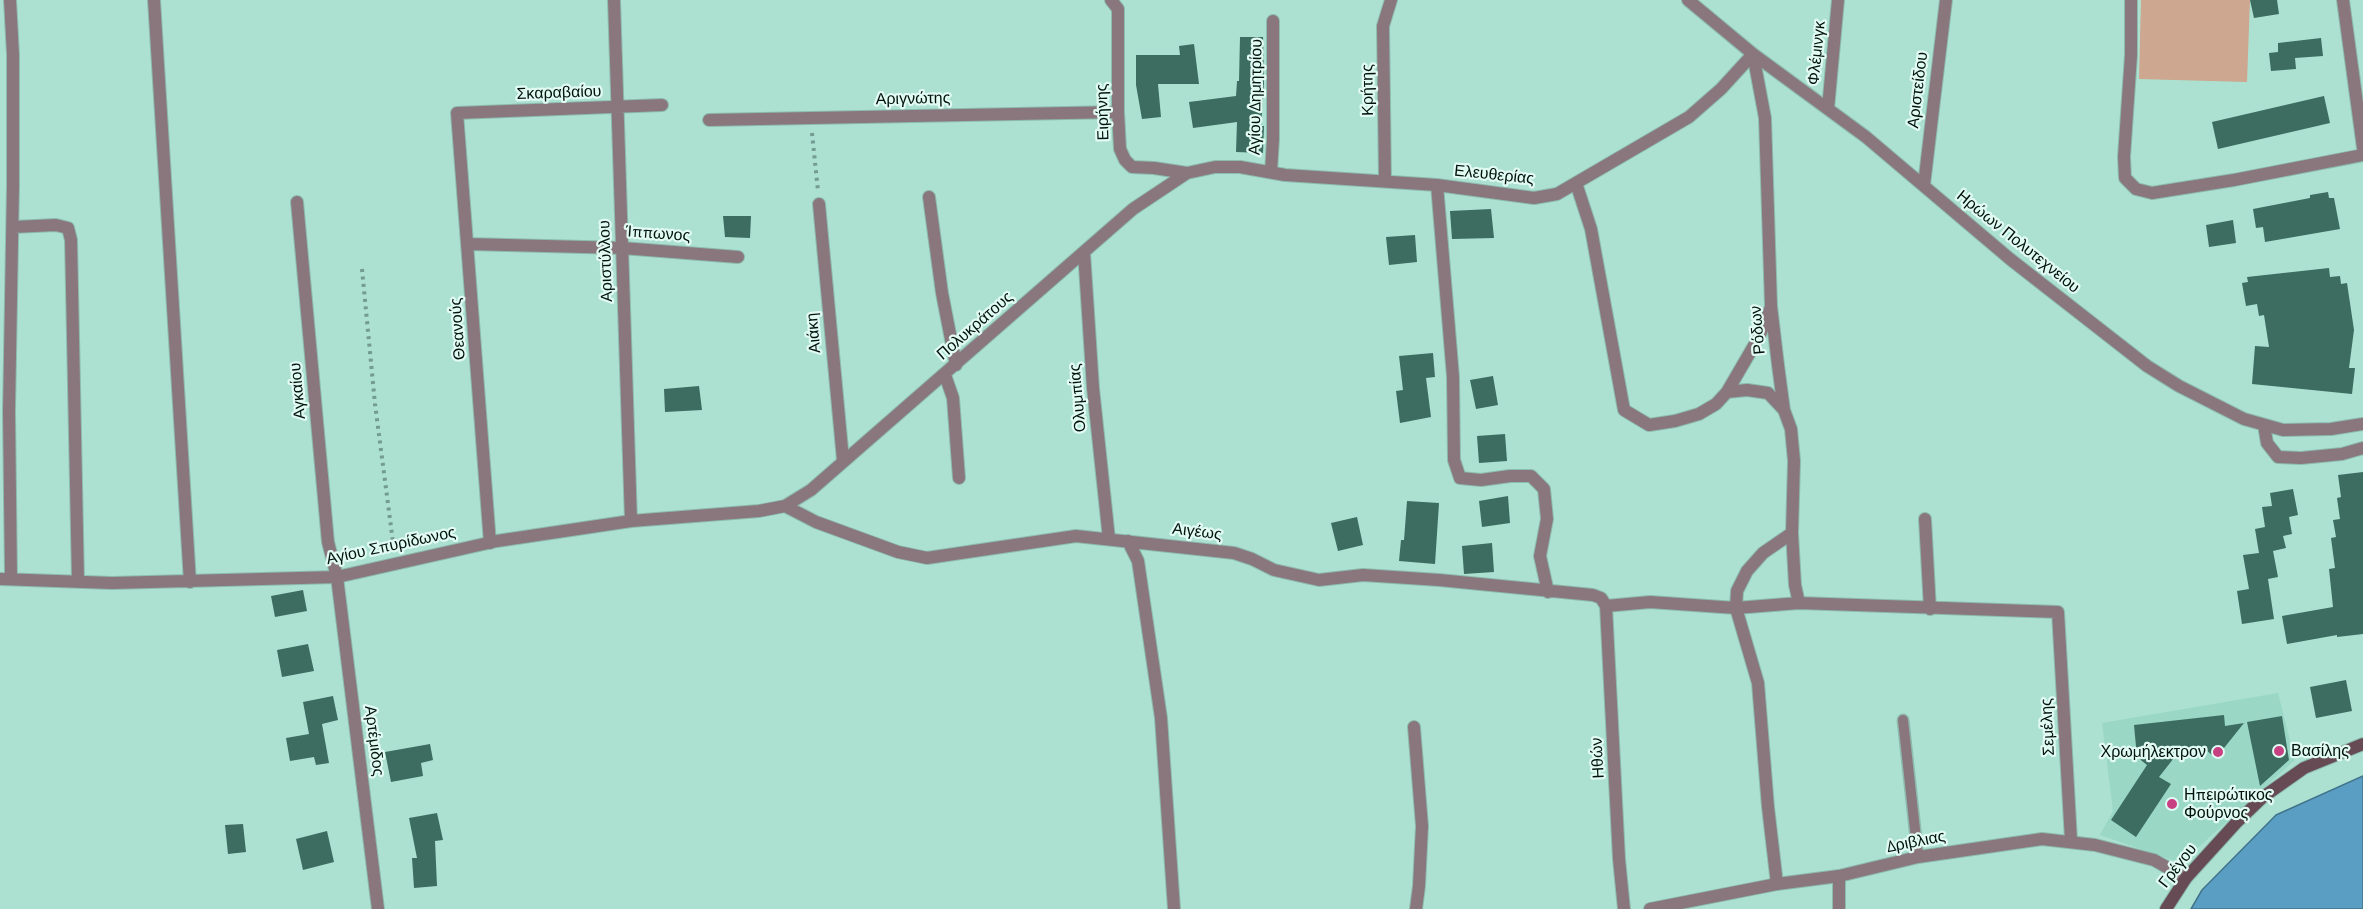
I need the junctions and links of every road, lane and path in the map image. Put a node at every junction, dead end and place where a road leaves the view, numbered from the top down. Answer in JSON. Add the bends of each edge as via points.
{"nodes":[{"id":1,"x":10,"y":0,"type":"edge"},
{"id":2,"x":154,"y":0,"type":"edge"},
{"id":3,"x":614,"y":0,"type":"edge"},
{"id":4,"x":1111,"y":0,"type":"edge"},
{"id":5,"x":1391,"y":0,"type":"edge"},
{"id":6,"x":1688,"y":0,"type":"edge"},
{"id":7,"x":1838,"y":0,"type":"edge"},
{"id":8,"x":1946,"y":0,"type":"edge"},
{"id":9,"x":2131,"y":0,"type":"edge"},
{"id":10,"x":2343,"y":0,"type":"edge"},
{"id":11,"x":1704,"y":6,"type":"edge"},
{"id":12,"x":1273,"y":21,"type":"dead end"},
{"id":13,"x":1753,"y":54,"type":"junction"},
{"id":14,"x":662,"y":105,"type":"dead end"},
{"id":15,"x":618,"y":108,"type":"junction"},
{"id":16,"x":1828,"y":109,"type":"junction"},
{"id":17,"x":457,"y":112,"type":"joint"},
{"id":18,"x":1118,"y":112,"type":"junction"},
{"id":19,"x":810,"y":118,"type":"junction"},
{"id":20,"x":709,"y":120,"type":"dead end"},
{"id":21,"x":13,"y":135,"type":"junction"},
{"id":22,"x":0,"y":136,"type":"edge"},
{"id":23,"x":2363,"y":148,"type":"edge"},
{"id":24,"x":2363,"y":155,"type":"edge"},
{"id":25,"x":1187,"y":172,"type":"junction"},
{"id":26,"x":1271,"y":172,"type":"junction"},
{"id":27,"x":1385,"y":182,"type":"junction"},
{"id":28,"x":1576,"y":183,"type":"junction"},
{"id":29,"x":1437,"y":185,"type":"junction"},
{"id":30,"x":1924,"y":185,"type":"junction"},
{"id":31,"x":929,"y":197,"type":"dead end"},
{"id":32,"x":297,"y":202,"type":"dead end"},
{"id":33,"x":819,"y":204,"type":"joint"},
{"id":34,"x":13,"y":227,"type":"junction"},
{"id":35,"x":468,"y":244,"type":"junction"},
{"id":36,"x":622,"y":248,"type":"junction"},
{"id":37,"x":1084,"y":252,"type":"junction"},
{"id":38,"x":738,"y":256,"type":"dead end"},
{"id":39,"x":362,"y":269,"type":"dead end"},
{"id":40,"x":1772,"y":306,"type":"junction"},
{"id":41,"x":956,"y":365,"type":"junction"},
{"id":42,"x":945,"y":375,"type":"junction"},
{"id":43,"x":1727,"y":392,"type":"junction"},
{"id":44,"x":1784,"y":410,"type":"junction"},
{"id":45,"x":5,"y":412,"type":"edge"},
{"id":46,"x":2363,"y":424,"type":"edge"},
{"id":47,"x":2264,"y":425,"type":"junction"},
{"id":48,"x":2363,"y":448,"type":"edge"},
{"id":49,"x":843,"y":460,"type":"junction"},
{"id":50,"x":959,"y":478,"type":"dead end"},
{"id":51,"x":785,"y":506,"type":"junction"},
{"id":52,"x":1925,"y":519,"type":"dead end"},
{"id":53,"x":631,"y":521,"type":"junction"},
{"id":54,"x":1792,"y":533,"type":"junction"},
{"id":55,"x":1109,"y":539,"type":"junction"},
{"id":56,"x":1128,"y":541,"type":"junction"},
{"id":57,"x":490,"y":543,"type":"junction"},
{"id":58,"x":396,"y":563,"type":"junction"},
{"id":59,"x":337,"y":577,"type":"junction"},
{"id":60,"x":5,"y":579,"type":"edge"},
{"id":61,"x":78,"y":580,"type":"junction"},
{"id":62,"x":190,"y":582,"type":"junction"},
{"id":63,"x":1548,"y":592,"type":"junction"},
{"id":64,"x":1799,"y":603,"type":"junction"},
{"id":65,"x":1606,"y":606,"type":"junction"},
{"id":66,"x":1736,"y":608,"type":"junction"},
{"id":67,"x":1930,"y":609,"type":"junction"},
{"id":68,"x":1904,"y":720,"type":"dead end"},
{"id":69,"x":1414,"y":727,"type":"dead end"},
{"id":70,"x":2363,"y":744,"type":"edge"},
{"id":71,"x":2071,"y":840,"type":"junction"},
{"id":72,"x":1918,"y":857,"type":"junction"},
{"id":73,"x":1839,"y":876,"type":"junction"},
{"id":74,"x":2186,"y":878,"type":"junction"},
{"id":75,"x":1777,"y":884,"type":"junction"},
{"id":76,"x":378,"y":909,"type":"edge"},
{"id":77,"x":1174,"y":909,"type":"edge"},
{"id":78,"x":1416,"y":909,"type":"edge"},
{"id":79,"x":1624,"y":909,"type":"edge"},
{"id":80,"x":1650,"y":909,"type":"edge"},
{"id":81,"x":1839,"y":909,"type":"edge"},
{"id":82,"x":2166,"y":909,"type":"edge"}],
"edges":[{"from":1,"to":21,"type":"street"},
{"from":2,"to":62,"type":"street"},
{"from":3,"to":15,"type":"street","name":"Αριστύλλου"},
{"from":4,"to":18,"type":"street","name":"Ειρήνης","via":[[1118,9]]},
{"from":5,"to":27,"type":"street","name":"Κρήτης","via":[[1383,26]]},
{"from":6,"to":11,"type":"street","name":"Ηρώων Πολυτεχνείου"},
{"from":7,"to":16,"type":"street","name":"Φλέμινγκ"},
{"from":8,"to":30,"type":"street","name":"Αριστείδου"},
{"from":9,"to":24,"type":"street","via":[[2124,157],[2126,178],[2136,189],[2152,193]]},
{"from":10,"to":23,"type":"street"},
{"from":11,"to":13,"type":"street","name":"Ηρώων Πολυτεχνείου"},
{"from":12,"to":26,"type":"street","name":"Αγίου Δημητρίου"},
{"from":13,"to":16,"type":"street","name":"Ηρώων Πολυτεχνείου"},
{"from":13,"to":28,"type":"street","name":"Ελευθερίας","via":[[1689,117]]},
{"from":13,"to":40,"type":"street","name":"Ρόδων","via":[[1765,118]]},
{"from":14,"to":15,"type":"street","name":"Σκαραβαίου"},
{"from":15,"to":17,"type":"street","name":"Σκαραβαίου"},
{"from":15,"to":36,"type":"street","name":"Αριστύλλου"},
{"from":16,"to":30,"type":"street","name":"Ηρώων Πολυτεχνείου"},
{"from":17,"to":35,"type":"street","name":"Θεανούς"},
{"from":18,"to":19,"type":"street","name":"Αριγνώτης"},
{"from":18,"to":25,"type":"street","name":"Ειρήνης","via":[[1120,149],[1132,167]]},
{"from":19,"to":20,"type":"street","name":"Αριγνώτης"},
{"from":19,"to":33,"type":"path"},
{"from":21,"to":22,"type":"street"},
{"from":21,"to":34,"type":"street"},
{"from":25,"to":26,"type":"street","name":"Ελευθερίας","via":[[1215,167]]},
{"from":25,"to":37,"type":"street","name":"Πολυκράτους","via":[[1133,209]]},
{"from":26,"to":27,"type":"street","name":"Ελευθερίας"},
{"from":27,"to":29,"type":"street","name":"Ελευθερίας"},
{"from":28,"to":29,"type":"street","name":"Ελευθερίας","via":[[1557,194],[1534,198]]},
{"from":28,"to":43,"type":"street","via":[[1591,229],[1624,410],[1649,425],[1675,421],[1699,414]]},
{"from":29,"to":63,"type":"street","via":[[1453,377],[1454,460],[1460,478],[1531,476],[1544,489],[1547,519],[1540,556]]},
{"from":30,"to":47,"type":"street","name":"Ηρώων Πολυτεχνείου","via":[[2010,260],[2147,366],[2244,419]]},
{"from":31,"to":41,"type":"street"},
{"from":32,"to":59,"type":"street","name":"Αγκαίου","via":[[328,542]]},
{"from":33,"to":49,"type":"street","name":"Αιάκη"},
{"from":34,"to":45,"type":"street"},
{"from":34,"to":61,"type":"street","via":[[56,225],[68,228],[71,240]]},
{"from":35,"to":36,"type":"street","name":"Ίππωνος"},
{"from":35,"to":57,"type":"street","name":"Θεανούς"},
{"from":36,"to":38,"type":"street","name":"Ίππωνος"},
{"from":36,"to":53,"type":"street","name":"Αριστύλλου"},
{"from":37,"to":41,"type":"street","name":"Πολυκράτους"},
{"from":37,"to":55,"type":"street","name":"Ολυμπίας"},
{"from":39,"to":58,"type":"path"},
{"from":40,"to":43,"type":"street"},
{"from":40,"to":44,"type":"street","name":"Ρόδων"},
{"from":41,"to":42,"type":"street","name":"Πολυκράτους"},
{"from":42,"to":49,"type":"street","name":"Πολυκράτους"},
{"from":42,"to":50,"type":"street","via":[[953,398]]},
{"from":43,"to":44,"type":"street","via":[[1768,393]]},
{"from":44,"to":54,"type":"street","name":"Ρόδων","via":[[1791,429],[1794,461]]},
{"from":45,"to":60,"type":"street"},
{"from":46,"to":47,"type":"street","name":"Ηρώων Πολυτεχνείου","via":[[2283,430]]},
{"from":47,"to":48,"type":"street","via":[[2267,443],[2278,457],[2342,454]]},
{"from":49,"to":51,"type":"street","name":"Πολυκράτους","via":[[811,490]]},
{"from":51,"to":53,"type":"street","name":"Αγίου Σπυρίδωνος"},
{"from":51,"to":55,"type":"street","name":"Αιγέως","via":[[867,541],[927,558],[1064,537]]},
{"from":52,"to":67,"type":"street"},
{"from":53,"to":57,"type":"street","name":"Αγίου Σπυρίδωνος"},
{"from":54,"to":64,"type":"street","name":"Ρόδων"},
{"from":54,"to":66,"type":"street","via":[[1763,553],[1748,571],[1737,591]]},
{"from":55,"to":56,"type":"street","name":"Αιγέως"},
{"from":56,"to":63,"type":"street","name":"Αιγέως","via":[[1234,553],[1274,570],[1319,580],[1363,575]]},
{"from":56,"to":77,"type":"street","via":[[1138,561],[1161,718]]},
{"from":57,"to":58,"type":"street","name":"Αγίου Σπυρίδωνος"},
{"from":58,"to":59,"type":"street","name":"Αγίου Σπυρίδωνος"},
{"from":59,"to":62,"type":"street","name":"Αγίου Σπυρίδωνος"},
{"from":59,"to":76,"type":"street","name":"Αρτέμιδος"},
{"from":60,"to":61,"type":"street","name":"Αγίου Σπυρίδωνος"},
{"from":61,"to":62,"type":"street","name":"Αγίου Σπυρίδωνος"},
{"from":63,"to":65,"type":"street","name":"Αιγέως","via":[[1593,595]]},
{"from":64,"to":66,"type":"street"},
{"from":64,"to":67,"type":"street"},
{"from":65,"to":66,"type":"street","via":[[1650,602]]},
{"from":65,"to":79,"type":"street","name":"Ηθών"},
{"from":66,"to":75,"type":"street","via":[[1758,683]]},
{"from":67,"to":71,"type":"street","name":"Σεμέλης","via":[[2058,612]]},
{"from":68,"to":72,"type":"lane"},
{"from":69,"to":78,"type":"street","via":[[1422,826]]},
{"from":70,"to":74,"type":"main road","name":"Γρέγου","via":[[2314,763],[2272,789]]},
{"from":71,"to":72,"type":"street","name":"Δριβλιας","via":[[2042,839]]},
{"from":71,"to":74,"type":"street","name":"Δριβλιας","via":[[2154,860]]},
{"from":72,"to":73,"type":"street","name":"Δριβλιας"},
{"from":73,"to":75,"type":"street","name":"Δριβλιας"},
{"from":73,"to":81,"type":"street"},
{"from":74,"to":82,"type":"main road","name":"Γρέγου"},
{"from":75,"to":80,"type":"street","name":"Δριβλιας"}]}
